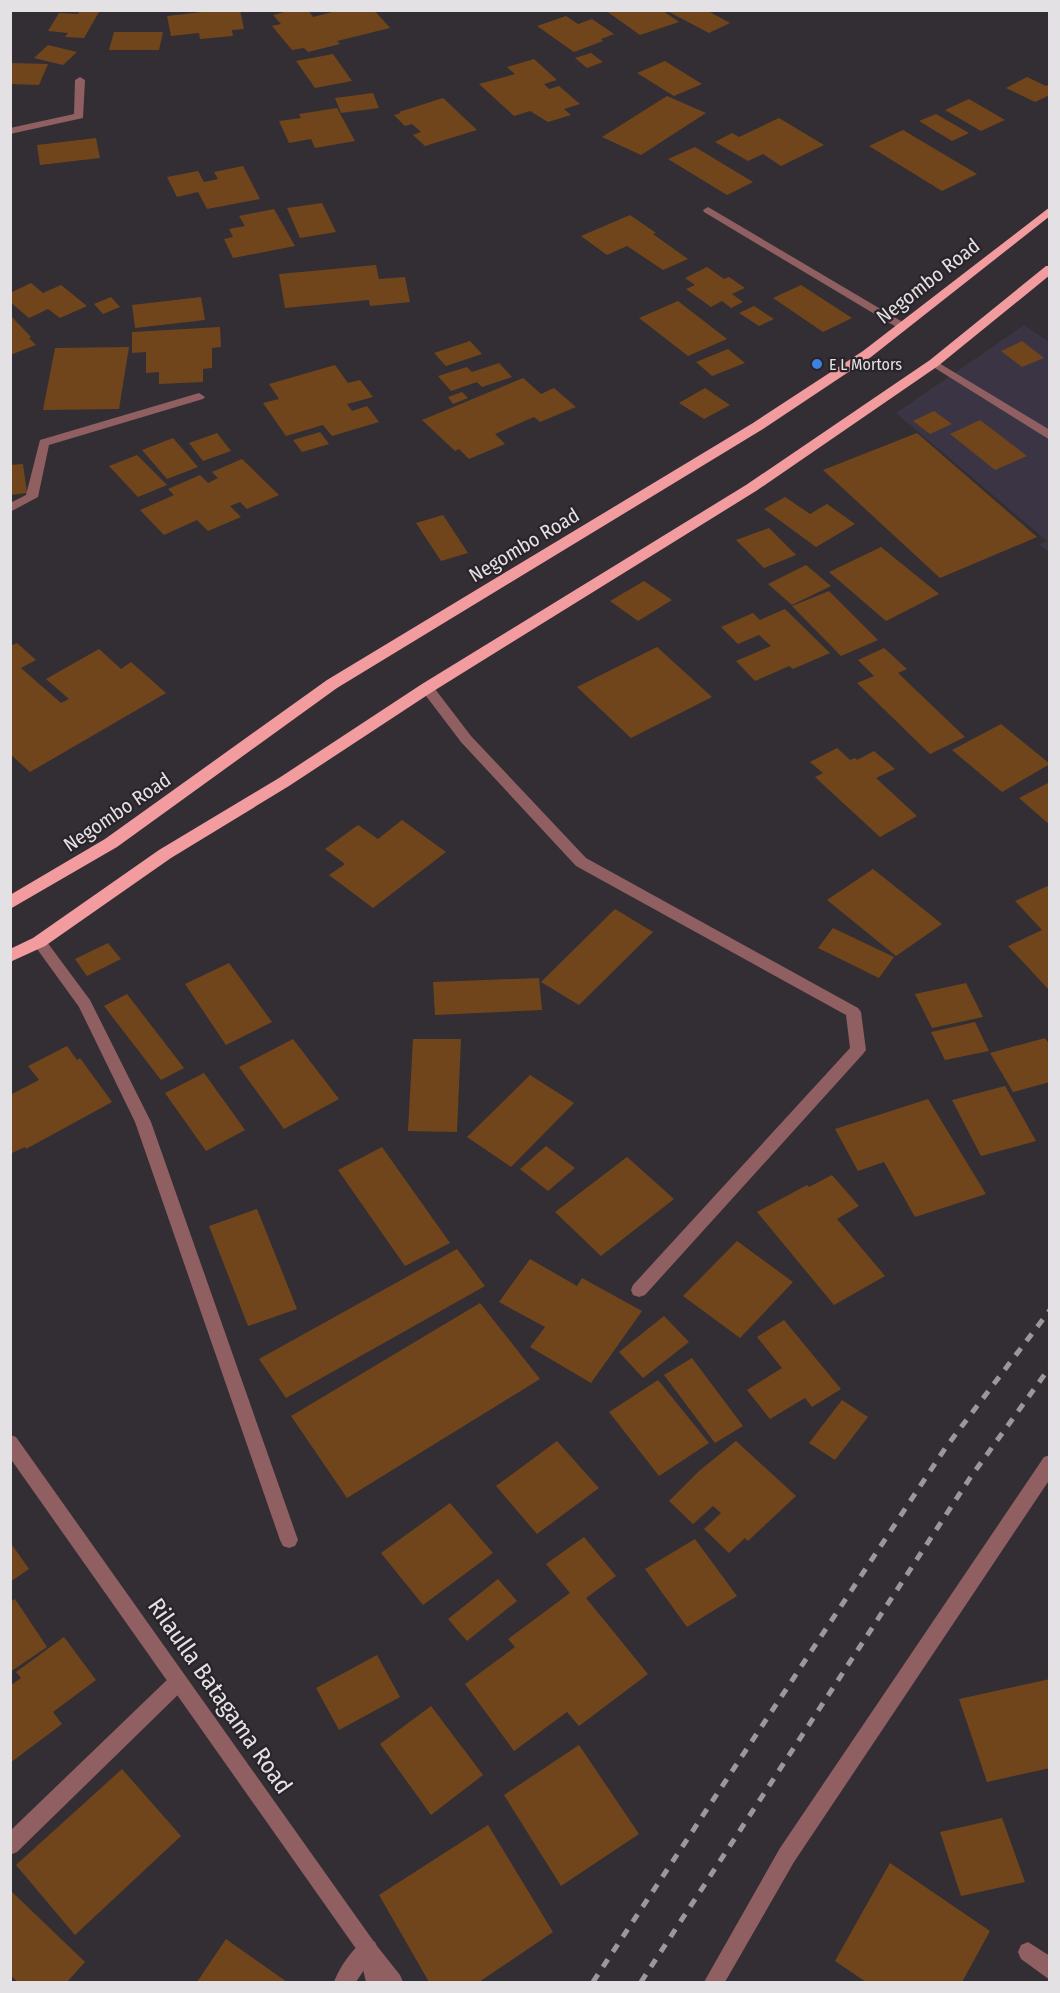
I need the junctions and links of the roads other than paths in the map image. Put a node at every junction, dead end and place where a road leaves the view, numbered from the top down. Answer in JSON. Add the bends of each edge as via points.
{"nodes":[{"id":1,"x":80,"y":80,"type":"dead end"},
{"id":2,"x":10,"y":131,"type":"edge"},
{"id":3,"x":708,"y":210,"type":"dead end"},
{"id":4,"x":1050,"y":210,"type":"edge"},
{"id":5,"x":1050,"y":269,"type":"edge"},
{"id":6,"x":902,"y":326,"type":"junction"},
{"id":7,"x":934,"y":363,"type":"junction"},
{"id":8,"x":199,"y":397,"type":"dead end"},
{"id":9,"x":1050,"y":436,"type":"edge"},
{"id":10,"x":10,"y":508,"type":"edge"},
{"id":11,"x":427,"y":688,"type":"junction"},
{"id":12,"x":10,"y":903,"type":"edge"},
{"id":13,"x":39,"y":942,"type":"junction"},
{"id":14,"x":10,"y":956,"type":"edge"},
{"id":15,"x":639,"y":1290,"type":"dead end"},
{"id":16,"x":10,"y":1443,"type":"edge"},
{"id":17,"x":1050,"y":1463,"type":"edge"},
{"id":18,"x":290,"y":1540,"type":"dead end"},
{"id":19,"x":178,"y":1682,"type":"junction"},
{"id":20,"x":10,"y":1845,"type":"edge"},
{"id":21,"x":368,"y":1949,"type":"junction"},
{"id":22,"x":1028,"y":1952,"type":"dead end"},
{"id":23,"x":1050,"y":1970,"type":"edge"},
{"id":24,"x":344,"y":1983,"type":"edge"},
{"id":25,"x":376,"y":1983,"type":"edge"},
{"id":26,"x":393,"y":1983,"type":"edge"},
{"id":27,"x":714,"y":1983,"type":"edge"}],
"edges":[{"from":1,"to":2,"type":"street","via":[[79,116]]},
{"from":3,"to":6,"type":"street"},
{"from":4,"to":6,"type":"highway","name":"Negombo Road"},
{"from":5,"to":7,"type":"highway"},
{"from":6,"to":12,"type":"highway","name":"Negombo Road","via":[[867,354],[758,426],[332,684],[111,843]]},
{"from":7,"to":9,"type":"street"},
{"from":7,"to":11,"type":"highway","via":[[751,488]]},
{"from":8,"to":10,"type":"street","via":[[44,443],[32,497]]},
{"from":11,"to":13,"type":"highway","via":[[165,854]]},
{"from":11,"to":15,"type":"street","via":[[466,739],[581,862],[853,1012],[858,1050]]},
{"from":13,"to":14,"type":"highway"},
{"from":13,"to":18,"type":"street","via":[[85,1004],[142,1122]]},
{"from":16,"to":19,"type":"street","name":"Rilaulla Batagama Road"},
{"from":17,"to":27,"type":"street","via":[[787,1855]]},
{"from":19,"to":20,"type":"street"},
{"from":19,"to":21,"type":"street","name":"Rilaulla Batagama Road"},
{"from":21,"to":24,"type":"street"},
{"from":21,"to":25,"type":"street","name":"Rilaulla Batagama Road"},
{"from":21,"to":26,"type":"street"},
{"from":22,"to":23,"type":"street"}]}
